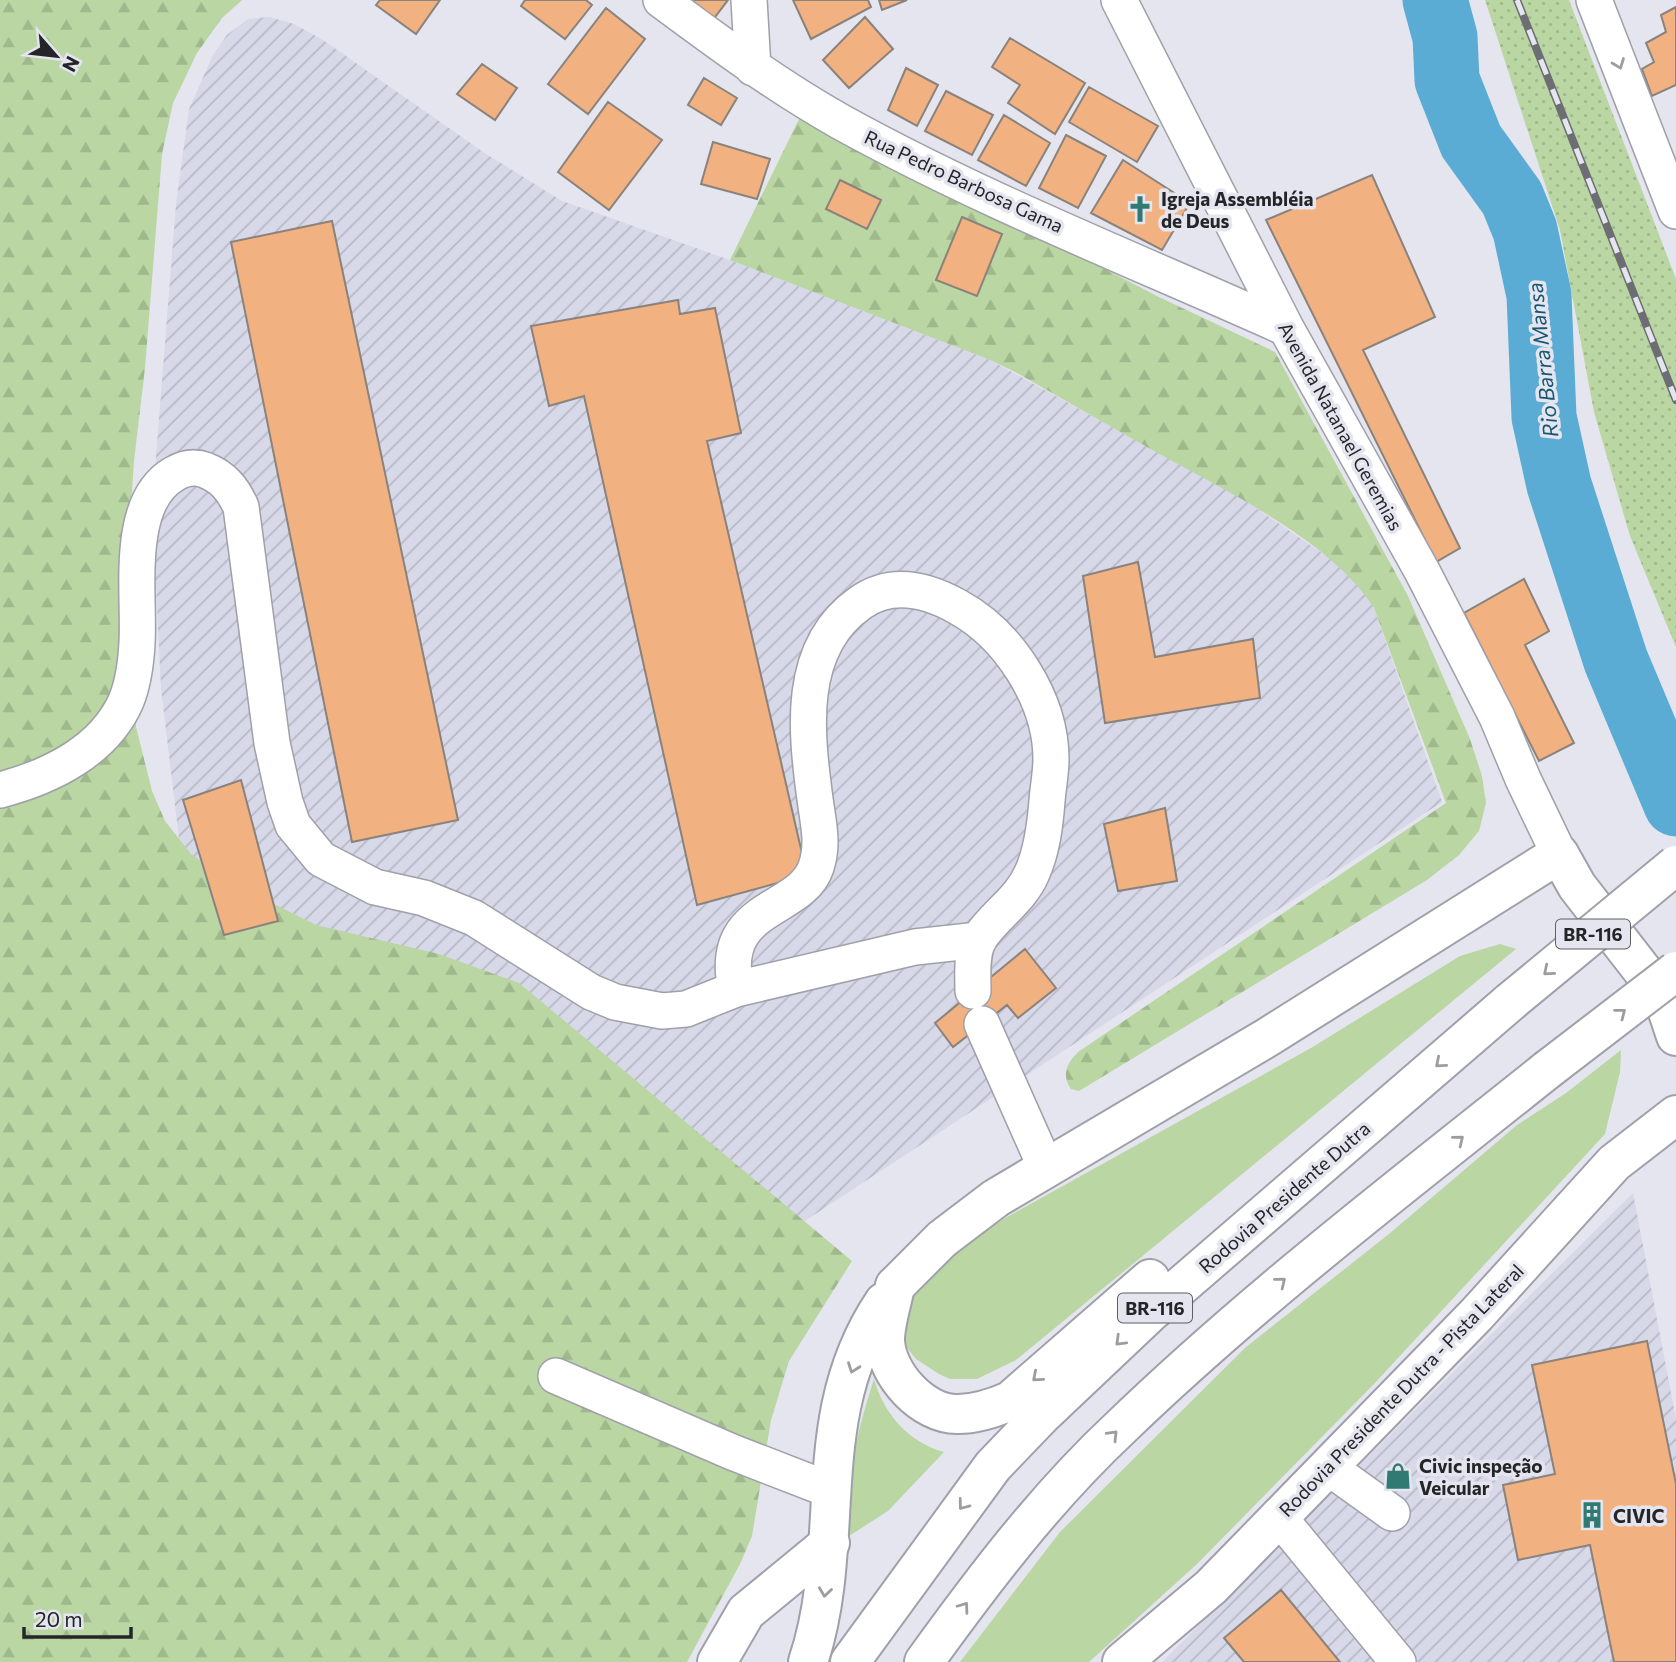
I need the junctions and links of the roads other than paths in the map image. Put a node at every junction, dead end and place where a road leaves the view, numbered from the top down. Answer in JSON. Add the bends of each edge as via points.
{"nodes":[{"id":1,"x":660,"y":0,"type":"edge"},
{"id":2,"x":748,"y":0,"type":"edge"},
{"id":3,"x":1119,"y":0,"type":"edge"},
{"id":4,"x":1594,"y":0,"type":"edge"},
{"id":5,"x":753,"y":68,"type":"junction"},
{"id":6,"x":1676,"y":211,"type":"edge"},
{"id":7,"x":1286,"y":328,"type":"junction"},
{"id":8,"x":0,"y":790,"type":"edge"},
{"id":9,"x":1559,"y":854,"type":"junction"},
{"id":10,"x":1676,"y":865,"type":"edge"},
{"id":11,"x":979,"y":940,"type":"junction"},
{"id":12,"x":1676,"y":971,"type":"edge"},
{"id":13,"x":736,"y":989,"type":"junction"},
{"id":14,"x":973,"y":991,"type":"dead end"},
{"id":15,"x":1510,"y":1002,"type":"junction"},
{"id":16,"x":982,"y":1024,"type":"dead end"},
{"id":17,"x":1676,"y":1036,"type":"edge"},
{"id":18,"x":1676,"y":1115,"type":"edge"},
{"id":19,"x":1046,"y":1168,"type":"junction"},
{"id":20,"x":895,"y":1286,"type":"junction"},
{"id":21,"x":556,"y":1376,"type":"dead end"},
{"id":22,"x":1328,"y":1466,"type":"junction"},
{"id":23,"x":830,"y":1490,"type":"junction"},
{"id":24,"x":1392,"y":1513,"type":"dead end"},
{"id":25,"x":1279,"y":1516,"type":"junction"},
{"id":26,"x":830,"y":1543,"type":"junction"},
{"id":27,"x":717,"y":1662,"type":"edge"},
{"id":28,"x":808,"y":1662,"type":"edge"},
{"id":29,"x":850,"y":1662,"type":"edge"},
{"id":30,"x":924,"y":1662,"type":"edge"},
{"id":31,"x":1122,"y":1662,"type":"edge"},
{"id":32,"x":1398,"y":1662,"type":"edge"}],
"edges":[{"from":1,"to":5,"type":"street","name":"Rua Pedro Barbosa Gama"},
{"from":2,"to":5,"type":"street"},
{"from":3,"to":7,"type":"street","name":"Avenida Natanael Geremias"},
{"from":4,"to":6,"type":"street","one_way":true},
{"from":5,"to":7,"type":"street","name":"Rua Pedro Barbosa Gama","via":[[930,169]]},
{"from":7,"to":9,"type":"street","name":"Avenida Natanael Geremias","via":[[1429,583]]},
{"from":8,"to":13,"type":"street","via":[[53,772],[113,724],[127,699],[135,663],[135,583],[153,495],[165,480],[189,467],[202,469],[219,477],[241,507],[272,743],[285,802],[293,825],[321,859],[375,887],[424,898],[474,918],[591,992],[615,1002],[662,1011],[686,1009]]},
{"from":9,"to":17,"type":"main road","via":[[1577,886],[1662,997]]},
{"from":9,"to":19,"type":"main road","via":[[1268,1037]]},
{"from":10,"to":15,"type":"main road","name":"Rodovia Presidente Dutra","number":"BR-116","one_way":true,"bridge":true},
{"from":11,"to":13,"type":"street","via":[[915,947]]},
{"from":11,"to":13,"type":"street","via":[[1023,891],[1039,854],[1051,758],[1042,715],[1024,673],[1004,644],[978,619],[933,595],[905,588],[875,593],[850,610],[827,640],[813,673],[807,705],[821,832],[816,868],[800,889],[765,910],[747,929],[733,960]]},
{"from":11,"to":14,"type":"street"},
{"from":30,"to":12,"type":"main road","one_way":true,"bridge":true,"via":[[999,1560],[1119,1428],[1276,1286]]},
{"from":15,"to":20,"type":"main road","one_way":true,"via":[[1439,1030],[1010,1401],[956,1415],[909,1394],[892,1366],[885,1340]]},
{"from":15,"to":29,"type":"main road","name":"Rodovia Presidente Dutra","number":"BR-116","one_way":true,"via":[[1152,1311],[1041,1416],[993,1466]]},
{"from":16,"to":19,"type":"street"},
{"from":18,"to":22,"type":"main road","name":"Rodovia Presidente Dutra - Pista Lateral","via":[[1614,1163],[1476,1315]]},
{"from":19,"to":20,"type":"main road","via":[[942,1239]]},
{"from":20,"to":23,"type":"main road","one_way":true,"via":[[874,1317],[839,1406]]},
{"from":21,"to":23,"type":"street"},
{"from":22,"to":24,"type":"street"},
{"from":22,"to":25,"type":"main road","name":"Rodovia Presidente Dutra - Pista Lateral"},
{"from":23,"to":26,"type":"main road"},
{"from":25,"to":31,"type":"main road","name":"Rodovia Presidente Dutra - Pista Lateral","via":[[1212,1587]]},
{"from":25,"to":32,"type":"street"},
{"from":26,"to":27,"type":"main road","via":[[746,1612]]},
{"from":26,"to":28,"type":"main road","one_way":true,"via":[[825,1595]]}]}
